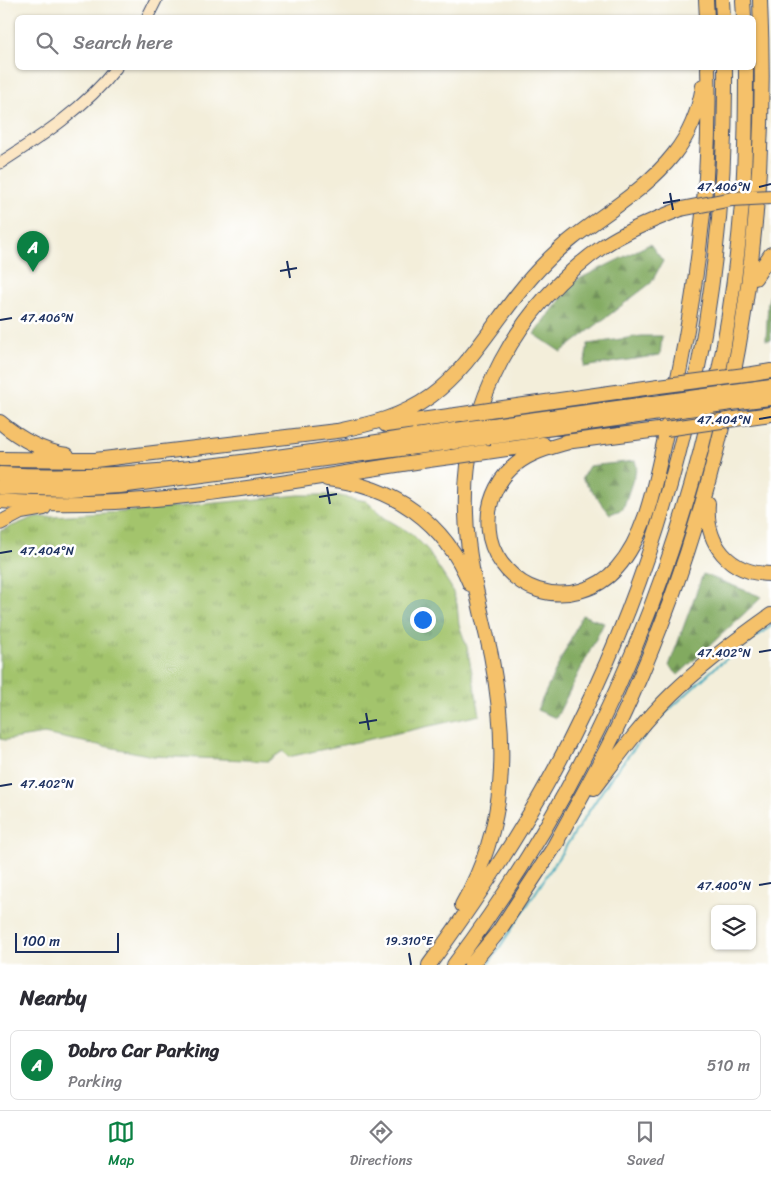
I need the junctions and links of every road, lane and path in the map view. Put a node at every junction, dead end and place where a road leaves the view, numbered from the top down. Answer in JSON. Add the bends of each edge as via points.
{"nodes":[{"id":1,"x":156,"y":0,"type":"edge"},
{"id":2,"x":706,"y":0,"type":"edge"},
{"id":3,"x":722,"y":0,"type":"edge"},
{"id":4,"x":743,"y":0,"type":"edge"},
{"id":5,"x":760,"y":0,"type":"edge"},
{"id":6,"x":766,"y":0,"type":"edge"},
{"id":7,"x":148,"y":15,"type":"edge"},
{"id":8,"x":707,"y":15,"type":"edge"},
{"id":9,"x":723,"y":15,"type":"edge"},
{"id":10,"x":744,"y":15,"type":"edge"},
{"id":11,"x":771,"y":30,"type":"edge"},
{"id":12,"x":114,"y":70,"type":"edge"},
{"id":13,"x":707,"y":70,"type":"edge"},
{"id":14,"x":707,"y":70,"type":"edge"},
{"id":15,"x":725,"y":70,"type":"edge"},
{"id":16,"x":746,"y":70,"type":"edge"},
{"id":17,"x":0,"y":163,"type":"edge"},
{"id":18,"x":771,"y":196,"type":"edge"},
{"id":19,"x":771,"y":254,"type":"edge"},
{"id":20,"x":751,"y":288,"type":"junction"},
{"id":21,"x":771,"y":372,"type":"edge"},
{"id":22,"x":771,"y":387,"type":"edge"},
{"id":23,"x":748,"y":396,"type":"junction"},
{"id":24,"x":771,"y":398,"type":"edge"},
{"id":25,"x":771,"y":414,"type":"edge"},
{"id":26,"x":0,"y":422,"type":"edge"},
{"id":27,"x":337,"y":431,"type":"junction"},
{"id":28,"x":454,"y":436,"type":"junction"},
{"id":29,"x":572,"y":441,"type":"junction"},
{"id":30,"x":0,"y":459,"type":"edge"},
{"id":31,"x":95,"y":460,"type":"junction"},
{"id":32,"x":0,"y":474,"type":"edge"},
{"id":33,"x":306,"y":478,"type":"junction"},
{"id":34,"x":0,"y":487,"type":"edge"},
{"id":35,"x":709,"y":489,"type":"junction"},
{"id":36,"x":0,"y":501,"type":"edge"},
{"id":37,"x":71,"y":503,"type":"junction"},
{"id":38,"x":0,"y":523,"type":"edge"},
{"id":39,"x":771,"y":574,"type":"edge"},
{"id":40,"x":771,"y":614,"type":"edge"},
{"id":41,"x":482,"y":618,"type":"junction"},
{"id":42,"x":553,"y":848,"type":"junction"},
{"id":43,"x":429,"y":965,"type":"edge"},
{"id":44,"x":454,"y":965,"type":"edge"},
{"id":45,"x":471,"y":965,"type":"edge"}],
"edges":[{"from":1,"to":7,"type":"main road"},
{"from":2,"to":8,"type":"highway"},
{"from":3,"to":9,"type":"highway"},
{"from":4,"to":10,"type":"highway"},
{"from":5,"to":20,"type":"highway","via":[[763,136]]},
{"from":6,"to":11,"type":"highway"},
{"from":12,"to":17,"type":"main road","via":[[72,113]]},
{"from":13,"to":27,"type":"highway","via":[[698,107],[686,136],[673,155],[640,188],[577,234],[543,264],[442,387],[399,414]]},
{"from":14,"to":29,"type":"highway","via":[[706,179],[696,281],[683,359],[653,487],[638,532],[617,569],[584,590],[554,593],[529,586],[504,566],[491,541],[488,514],[497,486],[515,464],[538,451]]},
{"from":15,"to":43,"type":"highway","via":[[722,192],[706,323],[684,436],[652,543],[618,636],[562,756],[506,854]]},
{"from":16,"to":44,"type":"highway","via":[[742,204],[728,317],[706,430],[671,552],[622,679],[582,763],[522,866]]},
{"from":18,"to":41,"type":"highway","bridge":true,"via":[[732,199],[681,210],[637,228],[606,244],[582,262],[527,319],[494,374],[474,432],[466,482],[466,514]]},
{"from":19,"to":20,"type":"highway","via":[[762,264]]},
{"from":20,"to":35,"type":"highway","via":[[732,395]]},
{"from":21,"to":27,"type":"highway","bridge":true},
{"from":22,"to":23,"type":"highway"},
{"from":23,"to":24,"type":"highway"},
{"from":23,"to":28,"type":"highway","bridge":true},
{"from":25,"to":29,"type":"highway","bridge":true},
{"from":26,"to":31,"type":"highway","via":[[40,448]]},
{"from":27,"to":31,"type":"highway"},
{"from":28,"to":32,"type":"highway","via":[[169,469],[71,475]]},
{"from":28,"to":34,"type":"highway","via":[[120,486],[70,489]]},
{"from":29,"to":33,"type":"highway","bridge":true},
{"from":30,"to":31,"type":"highway"},
{"from":33,"to":37,"type":"highway","via":[[162,498]]},
{"from":33,"to":41,"type":"highway","via":[[353,482],[376,489],[398,499],[426,519],[460,562]]},
{"from":35,"to":39,"type":"highway","via":[[709,530],[721,553],[738,567]]},
{"from":35,"to":42,"type":"highway","via":[[632,697]]},
{"from":36,"to":37,"type":"highway"},
{"from":37,"to":38,"type":"highway","via":[[21,512]]},
{"from":40,"to":42,"type":"highway","via":[[688,679],[648,719]]},
{"from":41,"to":43,"type":"highway","via":[[502,732],[499,803],[489,846],[475,882]]},
{"from":42,"to":45,"type":"highway","via":[[499,931]]}]}
